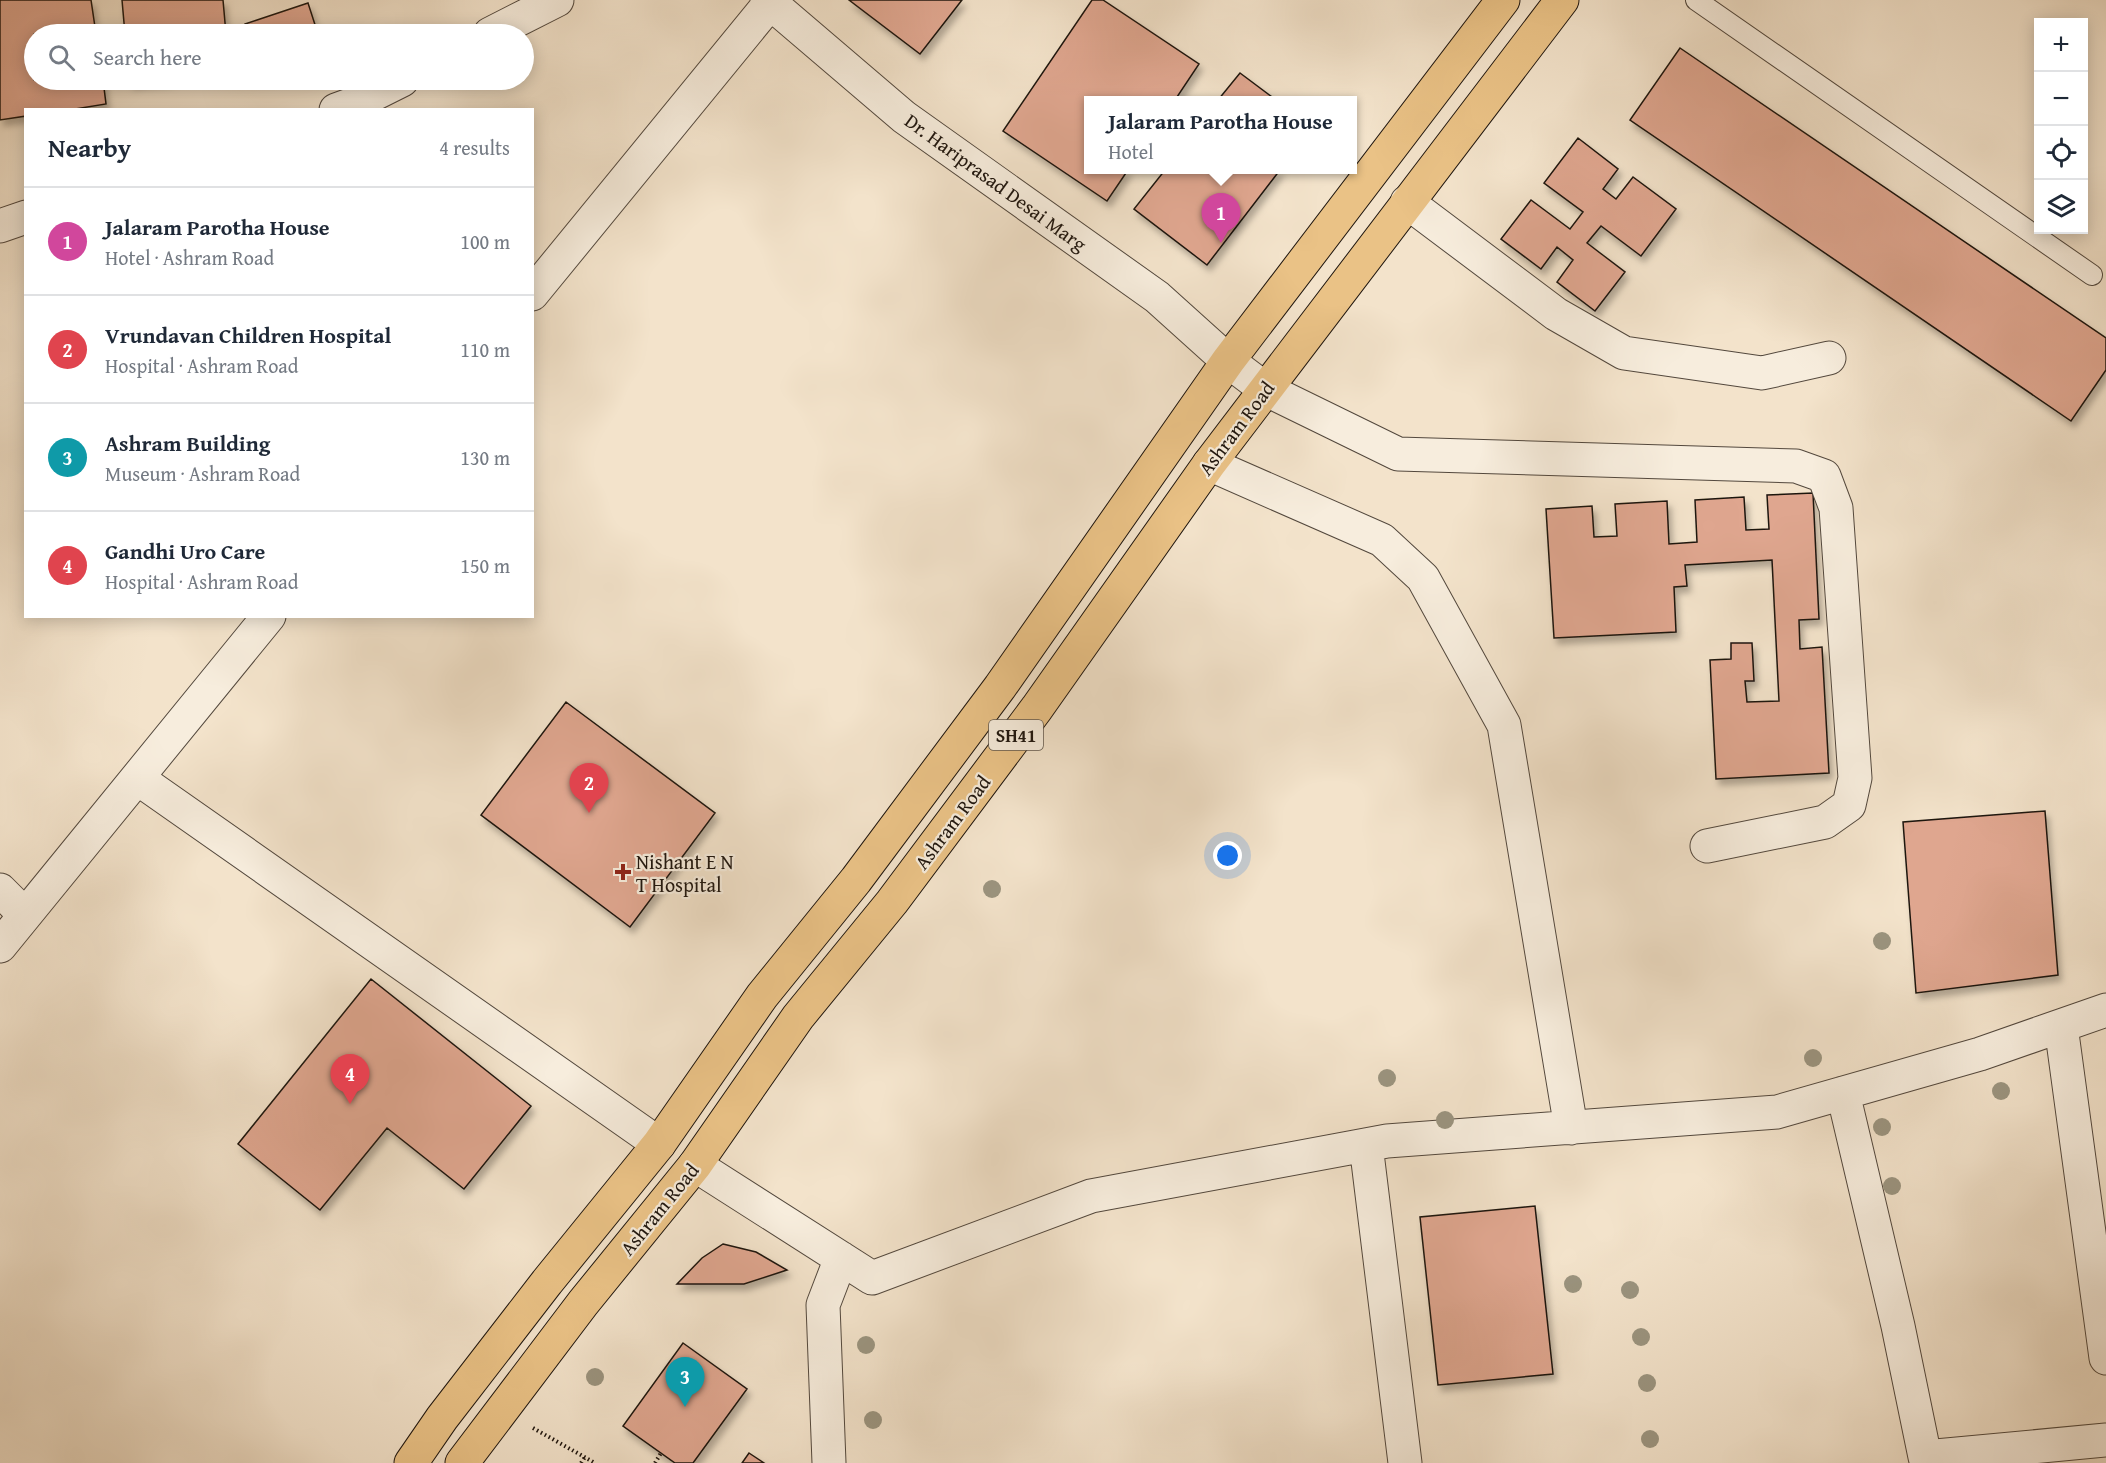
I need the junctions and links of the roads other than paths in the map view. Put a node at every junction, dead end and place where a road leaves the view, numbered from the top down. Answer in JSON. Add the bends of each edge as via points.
{"nodes":[{"id":1,"x":557,"y":0,"type":"edge"},
{"id":2,"x":1503,"y":0,"type":"edge"},
{"id":3,"x":1562,"y":0,"type":"edge"},
{"id":4,"x":1696,"y":0,"type":"edge"},
{"id":5,"x":769,"y":2,"type":"edge"},
{"id":6,"x":510,"y":24,"type":"edge"},
{"id":7,"x":382,"y":90,"type":"edge"},
{"id":8,"x":342,"y":108,"type":"edge"},
{"id":9,"x":1407,"y":202,"type":"junction"},
{"id":10,"x":24,"y":219,"type":"edge"},
{"id":11,"x":0,"y":226,"type":"edge"},
{"id":12,"x":2092,"y":275,"type":"dead end"},
{"id":13,"x":534,"y":292,"type":"edge"},
{"id":14,"x":1829,"y":358,"type":"dead end"},
{"id":15,"x":1227,"y":361,"type":"junction"},
{"id":16,"x":1265,"y":389,"type":"junction"},
{"id":17,"x":1209,"y":464,"type":"junction"},
{"id":18,"x":267,"y":618,"type":"edge"},
{"id":19,"x":137,"y":778,"type":"junction"},
{"id":20,"x":1707,"y":846,"type":"dead end"},
{"id":21,"x":0,"y":890,"type":"edge"},
{"id":22,"x":25,"y":915,"type":"junction"},
{"id":23,"x":0,"y":946,"type":"edge"},
{"id":24,"x":2106,"y":1010,"type":"edge"},
{"id":25,"x":2061,"y":1026,"type":"junction"},
{"id":26,"x":1843,"y":1093,"type":"junction"},
{"id":27,"x":1571,"y":1128,"type":"junction"},
{"id":28,"x":659,"y":1144,"type":"junction"},
{"id":29,"x":1366,"y":1145,"type":"junction"},
{"id":30,"x":695,"y":1165,"type":"junction"},
{"id":31,"x":841,"y":1258,"type":"junction"},
{"id":32,"x":2106,"y":1358,"type":"edge"},
{"id":33,"x":2106,"y":1440,"type":"edge"},
{"id":34,"x":411,"y":1463,"type":"edge"},
{"id":35,"x":462,"y":1463,"type":"edge"},
{"id":36,"x":829,"y":1463,"type":"edge"},
{"id":37,"x":1405,"y":1463,"type":"edge"}],
"edges":[{"from":1,"to":6,"type":"street"},
{"from":2,"to":15,"type":"main road","name":"Ashram Road"},
{"from":3,"to":9,"type":"main road","name":"Ashram Road","number":"SH41"},
{"from":4,"to":12,"type":"lane"},
{"from":5,"to":13,"type":"street"},
{"from":5,"to":15,"type":"street","name":"Dr. Hariprasad Desai Marg","via":[[904,117],[1156,297]]},
{"from":7,"to":8,"type":"street"},
{"from":9,"to":14,"type":"street","via":[[1556,314],[1624,353],[1762,373]]},
{"from":9,"to":16,"type":"main road","name":"Ashram Road","number":"SH41"},
{"from":10,"to":11,"type":"street"},
{"from":15,"to":16,"type":"street","name":"Dr. Hariprasad Desai Marg"},
{"from":15,"to":28,"type":"main road","name":"Ashram Road","via":[[1000,687],[856,880],[762,996]]},
{"from":16,"to":17,"type":"main road","name":"Ashram Road","number":"SH41"},
{"from":16,"to":20,"type":"street","name":"Dr. Hariprasad Desai Marg","via":[[1398,454],[1796,466],[1824,476],[1836,508],[1855,778],[1849,806],[1825,822]]},
{"from":17,"to":27,"type":"street","via":[[1382,540],[1423,578],[1504,725]]},
{"from":17,"to":30,"type":"main road","name":"Ashram Road","number":"SH41","via":[[1036,708],[892,902],[798,1017]]},
{"from":18,"to":19,"type":"street"},
{"from":19,"to":22,"type":"street"},
{"from":19,"to":28,"type":"street"},
{"from":21,"to":22,"type":"street"},
{"from":22,"to":23,"type":"street"},
{"from":24,"to":25,"type":"street"},
{"from":25,"to":26,"type":"street"},
{"from":25,"to":32,"type":"street"},
{"from":26,"to":27,"type":"street","via":[[1777,1112]]},
{"from":26,"to":33,"type":"street","via":[[1925,1457]]},
{"from":27,"to":29,"type":"street"},
{"from":28,"to":34,"type":"main road","name":"Ashram Road"},
{"from":29,"to":31,"type":"street","via":[[1091,1196],[872,1278]]},
{"from":29,"to":37,"type":"street"},
{"from":30,"to":31,"type":"street"},
{"from":30,"to":35,"type":"main road","name":"Ashram Road","number":"SH41","via":[[583,1303]]},
{"from":31,"to":36,"type":"street","via":[[823,1305]]}]}
